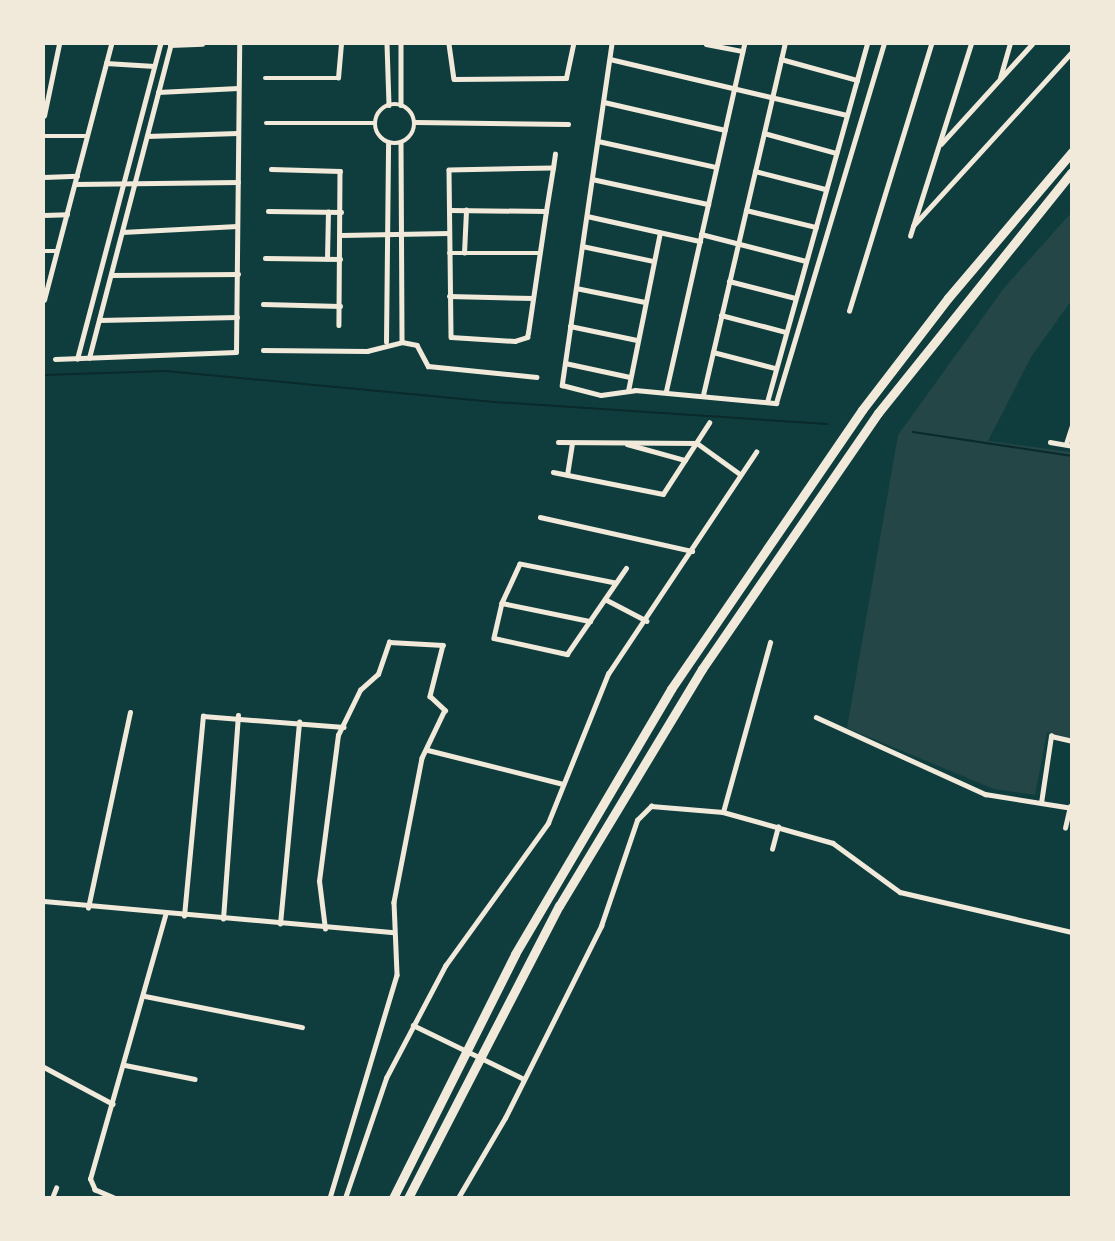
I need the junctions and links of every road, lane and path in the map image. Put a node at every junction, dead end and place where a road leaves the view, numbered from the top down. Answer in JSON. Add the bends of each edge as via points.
{"nodes":[{"id":1,"x":59,"y":44,"type":"edge"},
{"id":2,"x":111,"y":44,"type":"edge"},
{"id":3,"x":160,"y":44,"type":"edge"},
{"id":4,"x":171,"y":44,"type":"edge"},
{"id":5,"x":202,"y":44,"type":"edge"},
{"id":6,"x":239,"y":44,"type":"edge"},
{"id":7,"x":341,"y":44,"type":"edge"},
{"id":8,"x":387,"y":44,"type":"edge"},
{"id":9,"x":401,"y":44,"type":"edge"},
{"id":10,"x":449,"y":44,"type":"edge"},
{"id":11,"x":573,"y":44,"type":"edge"},
{"id":12,"x":612,"y":44,"type":"edge"},
{"id":13,"x":706,"y":44,"type":"edge"},
{"id":14,"x":744,"y":44,"type":"edge"},
{"id":15,"x":785,"y":44,"type":"edge"},
{"id":16,"x":867,"y":44,"type":"edge"},
{"id":17,"x":884,"y":44,"type":"edge"},
{"id":18,"x":932,"y":44,"type":"edge"},
{"id":19,"x":971,"y":44,"type":"edge"},
{"id":20,"x":1010,"y":44,"type":"edge"},
{"id":21,"x":1032,"y":44,"type":"edge"},
{"id":22,"x":742,"y":51,"type":"junction"},
{"id":23,"x":1071,"y":52,"type":"edge"},
{"id":24,"x":610,"y":59,"type":"junction"},
{"id":25,"x":782,"y":59,"type":"junction"},
{"id":26,"x":106,"y":63,"type":"junction"},
{"id":27,"x":154,"y":66,"type":"junction"},
{"id":28,"x":266,"y":78,"type":"dead end"},
{"id":29,"x":856,"y":80,"type":"junction"},
{"id":30,"x":999,"y":81,"type":"junction"},
{"id":31,"x":238,"y":88,"type":"junction"},
{"id":32,"x":734,"y":89,"type":"junction"},
{"id":33,"x":158,"y":92,"type":"junction"},
{"id":34,"x":772,"y":98,"type":"junction"},
{"id":35,"x":604,"y":102,"type":"junction"},
{"id":36,"x":389,"y":105,"type":"junction"},
{"id":37,"x":401,"y":105,"type":"junction"},
{"id":38,"x":846,"y":115,"type":"junction"},
{"id":39,"x":44,"y":116,"type":"edge"},
{"id":40,"x":415,"y":122,"type":"junction"},
{"id":41,"x":266,"y":123,"type":"dead end"},
{"id":42,"x":375,"y":123,"type":"junction"},
{"id":43,"x":568,"y":124,"type":"dead end"},
{"id":44,"x":725,"y":130,"type":"junction"},
{"id":45,"x":237,"y":133,"type":"junction"},
{"id":46,"x":764,"y":133,"type":"junction"},
{"id":47,"x":44,"y":136,"type":"edge"},
{"id":48,"x":87,"y":136,"type":"junction"},
{"id":49,"x":147,"y":136,"type":"junction"},
{"id":50,"x":598,"y":141,"type":"junction"},
{"id":51,"x":388,"y":143,"type":"junction"},
{"id":52,"x":401,"y":143,"type":"junction"},
{"id":53,"x":939,"y":146,"type":"junction"},
{"id":54,"x":1071,"y":152,"type":"edge"},
{"id":55,"x":555,"y":153,"type":"dead end"},
{"id":56,"x":836,"y":153,"type":"junction"},
{"id":57,"x":716,"y":167,"type":"junction"},
{"id":58,"x":553,"y":168,"type":"junction"},
{"id":59,"x":271,"y":169,"type":"dead end"},
{"id":60,"x":755,"y":171,"type":"junction"},
{"id":61,"x":1071,"y":172,"type":"edge"},
{"id":62,"x":77,"y":176,"type":"junction"},
{"id":63,"x":44,"y":177,"type":"edge"},
{"id":64,"x":592,"y":179,"type":"junction"},
{"id":65,"x":238,"y":182,"type":"junction"},
{"id":66,"x":75,"y":184,"type":"junction"},
{"id":67,"x":123,"y":186,"type":"junction"},
{"id":68,"x":134,"y":186,"type":"junction"},
{"id":69,"x":825,"y":189,"type":"junction"},
{"id":70,"x":708,"y":204,"type":"junction"},
{"id":71,"x":450,"y":210,"type":"junction"},
{"id":72,"x":466,"y":210,"type":"junction"},
{"id":73,"x":746,"y":210,"type":"junction"},
{"id":74,"x":268,"y":211,"type":"dead end"},
{"id":75,"x":546,"y":211,"type":"junction"},
{"id":76,"x":328,"y":212,"type":"junction"},
{"id":77,"x":341,"y":212,"type":"junction"},
{"id":78,"x":67,"y":214,"type":"junction"},
{"id":79,"x":44,"y":215,"type":"edge"},
{"id":80,"x":587,"y":216,"type":"junction"},
{"id":81,"x":237,"y":226,"type":"junction"},
{"id":82,"x":913,"y":226,"type":"junction"},
{"id":83,"x":816,"y":227,"type":"junction"},
{"id":84,"x":122,"y":232,"type":"junction"},
{"id":85,"x":449,"y":233,"type":"junction"},
{"id":86,"x":660,"y":233,"type":"junction"},
{"id":87,"x":387,"y":234,"type":"junction"},
{"id":88,"x":401,"y":234,"type":"junction"},
{"id":89,"x":701,"y":234,"type":"junction"},
{"id":90,"x":341,"y":235,"type":"junction"},
{"id":91,"x":910,"y":236,"type":"dead end"},
{"id":92,"x":700,"y":241,"type":"junction"},
{"id":93,"x":738,"y":244,"type":"junction"},
{"id":94,"x":582,"y":246,"type":"junction"},
{"id":95,"x":44,"y":251,"type":"edge"},
{"id":96,"x":57,"y":251,"type":"junction"},
{"id":97,"x":449,"y":253,"type":"junction"},
{"id":98,"x":464,"y":253,"type":"junction"},
{"id":99,"x":540,"y":253,"type":"junction"},
{"id":100,"x":265,"y":258,"type":"dead end"},
{"id":101,"x":327,"y":259,"type":"junction"},
{"id":102,"x":340,"y":259,"type":"junction"},
{"id":103,"x":653,"y":261,"type":"junction"},
{"id":104,"x":806,"y":261,"type":"junction"},
{"id":105,"x":238,"y":274,"type":"junction"},
{"id":106,"x":111,"y":275,"type":"junction"},
{"id":107,"x":729,"y":281,"type":"junction"},
{"id":108,"x":46,"y":285,"type":"edge"},
{"id":109,"x":576,"y":288,"type":"junction"},
{"id":110,"x":449,"y":296,"type":"junction"},
{"id":111,"x":533,"y":298,"type":"junction"},
{"id":112,"x":795,"y":298,"type":"junction"},
{"id":113,"x":44,"y":300,"type":"edge"},
{"id":114,"x":645,"y":302,"type":"junction"},
{"id":115,"x":263,"y":304,"type":"dead end"},
{"id":116,"x":340,"y":306,"type":"junction"},
{"id":117,"x":849,"y":311,"type":"dead end"},
{"id":118,"x":722,"y":315,"type":"junction"},
{"id":119,"x":237,"y":317,"type":"junction"},
{"id":120,"x":99,"y":320,"type":"junction"},
{"id":121,"x":339,"y":326,"type":"dead end"},
{"id":122,"x":570,"y":326,"type":"junction"},
{"id":123,"x":786,"y":332,"type":"junction"},
{"id":124,"x":637,"y":340,"type":"junction"},
{"id":125,"x":386,"y":342,"type":"junction"},
{"id":126,"x":402,"y":342,"type":"junction"},
{"id":127,"x":263,"y":350,"type":"dead end"},
{"id":128,"x":713,"y":352,"type":"junction"},
{"id":129,"x":77,"y":358,"type":"junction"},
{"id":130,"x":89,"y":358,"type":"junction"},
{"id":131,"x":55,"y":359,"type":"dead end"},
{"id":132,"x":565,"y":363,"type":"junction"},
{"id":133,"x":776,"y":368,"type":"junction"},
{"id":134,"x":536,"y":377,"type":"dead end"},
{"id":135,"x":630,"y":377,"type":"junction"},
{"id":136,"x":628,"y":391,"type":"junction"},
{"id":137,"x":666,"y":391,"type":"junction"},
{"id":138,"x":703,"y":395,"type":"junction"},
{"id":139,"x":767,"y":402,"type":"junction"},
{"id":140,"x":709,"y":423,"type":"dead end"},
{"id":141,"x":1071,"y":426,"type":"edge"},
{"id":142,"x":558,"y":442,"type":"dead end"},
{"id":143,"x":1050,"y":442,"type":"dead end"},
{"id":144,"x":624,"y":443,"type":"junction"},
{"id":145,"x":697,"y":443,"type":"junction"},
{"id":146,"x":572,"y":444,"type":"junction"},
{"id":147,"x":1069,"y":445,"type":"edge"},
{"id":148,"x":756,"y":452,"type":"dead end"},
{"id":149,"x":685,"y":460,"type":"junction"},
{"id":150,"x":554,"y":472,"type":"dead end"},
{"id":151,"x":740,"y":474,"type":"junction"},
{"id":152,"x":567,"y":475,"type":"junction"},
{"id":153,"x":540,"y":517,"type":"dead end"},
{"id":154,"x":692,"y":551,"type":"junction"},
{"id":155,"x":626,"y":568,"type":"dead end"},
{"id":156,"x":615,"y":583,"type":"junction"},
{"id":157,"x":604,"y":599,"type":"junction"},
{"id":158,"x":502,"y":603,"type":"junction"},
{"id":159,"x":590,"y":621,"type":"junction"},
{"id":160,"x":647,"y":621,"type":"junction"},
{"id":161,"x":771,"y":642,"type":"dead end"},
{"id":162,"x":130,"y":712,"type":"dead end"},
{"id":163,"x":238,"y":716,"type":"junction"},
{"id":164,"x":816,"y":717,"type":"dead end"},
{"id":165,"x":299,"y":722,"type":"junction"},
{"id":166,"x":344,"y":727,"type":"junction"},
{"id":167,"x":1071,"y":741,"type":"edge"},
{"id":168,"x":428,"y":750,"type":"junction"},
{"id":169,"x":563,"y":784,"type":"junction"},
{"id":170,"x":1041,"y":803,"type":"junction"},
{"id":171,"x":1071,"y":808,"type":"edge"},
{"id":172,"x":723,"y":812,"type":"junction"},
{"id":173,"x":778,"y":827,"type":"junction"},
{"id":174,"x":1065,"y":828,"type":"dead end"},
{"id":175,"x":772,"y":849,"type":"dead end"},
{"id":176,"x":44,"y":901,"type":"edge"},
{"id":177,"x":88,"y":908,"type":"junction"},
{"id":178,"x":165,"y":915,"type":"junction"},
{"id":179,"x":184,"y":916,"type":"junction"},
{"id":180,"x":223,"y":919,"type":"junction"},
{"id":181,"x":280,"y":924,"type":"junction"},
{"id":182,"x":325,"y":929,"type":"junction"},
{"id":183,"x":394,"y":932,"type":"junction"},
{"id":184,"x":1071,"y":932,"type":"edge"},
{"id":185,"x":145,"y":996,"type":"junction"},
{"id":186,"x":413,"y":1024,"type":"junction"},
{"id":187,"x":302,"y":1027,"type":"dead end"},
{"id":188,"x":125,"y":1065,"type":"junction"},
{"id":189,"x":44,"y":1066,"type":"edge"},
{"id":190,"x":195,"y":1079,"type":"dead end"},
{"id":191,"x":524,"y":1079,"type":"junction"},
{"id":192,"x":113,"y":1104,"type":"junction"},
{"id":193,"x":56,"y":1188,"type":"dead end"},
{"id":194,"x":52,"y":1197,"type":"edge"},
{"id":195,"x":114,"y":1197,"type":"edge"},
{"id":196,"x":330,"y":1197,"type":"edge"},
{"id":197,"x":345,"y":1197,"type":"edge"},
{"id":198,"x":393,"y":1197,"type":"edge"},
{"id":199,"x":408,"y":1197,"type":"edge"},
{"id":200,"x":458,"y":1197,"type":"edge"}],
"edges":[{"from":1,"to":39,"type":"street"},
{"from":2,"to":26,"type":"street"},
{"from":3,"to":27,"type":"street"},
{"from":4,"to":5,"type":"street"},
{"from":4,"to":33,"type":"street"},
{"from":6,"to":31,"type":"street"},
{"from":7,"to":28,"type":"street","via":[[340,76]]},
{"from":8,"to":36,"type":"street"},
{"from":9,"to":37,"type":"street"},
{"from":10,"to":11,"type":"street","via":[[450,75],[466,79],[568,78]]},
{"from":12,"to":24,"type":"street"},
{"from":13,"to":22,"type":"street"},
{"from":14,"to":22,"type":"street"},
{"from":15,"to":25,"type":"street"},
{"from":16,"to":29,"type":"street"},
{"from":17,"to":139,"type":"street","via":[[781,398]]},
{"from":18,"to":117,"type":"street"},
{"from":19,"to":53,"type":"street"},
{"from":20,"to":30,"type":"street"},
{"from":21,"to":30,"type":"street"},
{"from":22,"to":32,"type":"street"},
{"from":23,"to":82,"type":"street"},
{"from":24,"to":32,"type":"street"},
{"from":24,"to":35,"type":"street"},
{"from":25,"to":29,"type":"street"},
{"from":25,"to":34,"type":"street"},
{"from":26,"to":27,"type":"street"},
{"from":26,"to":48,"type":"street"},
{"from":27,"to":67,"type":"street"},
{"from":29,"to":38,"type":"street"},
{"from":30,"to":53,"type":"street"},
{"from":31,"to":33,"type":"street"},
{"from":31,"to":45,"type":"street"},
{"from":32,"to":34,"type":"street"},
{"from":32,"to":44,"type":"street"},
{"from":33,"to":49,"type":"street"},
{"from":34,"to":38,"type":"street"},
{"from":34,"to":46,"type":"street"},
{"from":35,"to":44,"type":"street"},
{"from":35,"to":50,"type":"street"},
{"from":36,"to":37,"type":"street"},
{"from":36,"to":42,"type":"street"},
{"from":37,"to":40,"type":"street"},
{"from":38,"to":56,"type":"street"},
{"from":40,"to":43,"type":"street"},
{"from":40,"to":52,"type":"street","via":[[410,137]]},
{"from":41,"to":42,"type":"street"},
{"from":42,"to":51,"type":"street"},
{"from":44,"to":57,"type":"street"},
{"from":45,"to":49,"type":"street"},
{"from":45,"to":65,"type":"street"},
{"from":46,"to":56,"type":"street"},
{"from":46,"to":60,"type":"street"},
{"from":47,"to":48,"type":"street"},
{"from":48,"to":62,"type":"street"},
{"from":49,"to":68,"type":"street"},
{"from":50,"to":57,"type":"street"},
{"from":50,"to":64,"type":"street"},
{"from":51,"to":52,"type":"street"},
{"from":51,"to":87,"type":"street"},
{"from":52,"to":88,"type":"street"},
{"from":53,"to":82,"type":"street"},
{"from":54,"to":198,"type":"highway","via":[[888,375],[671,689],[515,954]]},
{"from":55,"to":58,"type":"street"},
{"from":56,"to":69,"type":"street"},
{"from":57,"to":70,"type":"street"},
{"from":58,"to":71,"type":"street","via":[[452,168]]},
{"from":58,"to":75,"type":"street"},
{"from":59,"to":77,"type":"street","via":[[338,169]]},
{"from":60,"to":69,"type":"street"},
{"from":60,"to":73,"type":"street"},
{"from":61,"to":199,"type":"highway","via":[[878,413],[702,669],[558,906]]},
{"from":62,"to":63,"type":"street"},
{"from":62,"to":66,"type":"street"},
{"from":64,"to":70,"type":"street"},
{"from":64,"to":80,"type":"street"},
{"from":65,"to":68,"type":"street"},
{"from":65,"to":81,"type":"street"},
{"from":66,"to":67,"type":"street"},
{"from":66,"to":78,"type":"street"},
{"from":67,"to":68,"type":"street"},
{"from":67,"to":129,"type":"street"},
{"from":68,"to":84,"type":"street"},
{"from":69,"to":83,"type":"street"},
{"from":70,"to":89,"type":"street"},
{"from":71,"to":72,"type":"street"},
{"from":71,"to":85,"type":"street"},
{"from":72,"to":75,"type":"street"},
{"from":72,"to":98,"type":"street"},
{"from":73,"to":83,"type":"street"},
{"from":73,"to":93,"type":"street"},
{"from":74,"to":76,"type":"street"},
{"from":75,"to":99,"type":"street"},
{"from":76,"to":77,"type":"street"},
{"from":76,"to":101,"type":"street"},
{"from":77,"to":90,"type":"street"},
{"from":78,"to":79,"type":"street"},
{"from":78,"to":96,"type":"street"},
{"from":80,"to":86,"type":"street"},
{"from":80,"to":94,"type":"street"},
{"from":81,"to":84,"type":"street"},
{"from":81,"to":105,"type":"street"},
{"from":82,"to":91,"type":"street"},
{"from":83,"to":104,"type":"street"},
{"from":84,"to":106,"type":"street"},
{"from":85,"to":88,"type":"street"},
{"from":85,"to":97,"type":"street"},
{"from":86,"to":92,"type":"street"},
{"from":86,"to":103,"type":"street"},
{"from":87,"to":88,"type":"street"},
{"from":87,"to":90,"type":"street"},
{"from":87,"to":125,"type":"street"},
{"from":88,"to":126,"type":"street"},
{"from":89,"to":92,"type":"street"},
{"from":89,"to":93,"type":"street"},
{"from":90,"to":102,"type":"street"},
{"from":92,"to":137,"type":"street"},
{"from":93,"to":104,"type":"street"},
{"from":93,"to":107,"type":"street"},
{"from":94,"to":103,"type":"street"},
{"from":94,"to":109,"type":"street"},
{"from":95,"to":96,"type":"street"},
{"from":96,"to":108,"type":"street"},
{"from":97,"to":98,"type":"street"},
{"from":97,"to":110,"type":"street"},
{"from":98,"to":99,"type":"street"},
{"from":99,"to":111,"type":"street"},
{"from":100,"to":101,"type":"street"},
{"from":101,"to":102,"type":"street"},
{"from":102,"to":116,"type":"street"},
{"from":103,"to":114,"type":"street"},
{"from":104,"to":112,"type":"street"},
{"from":105,"to":106,"type":"street"},
{"from":105,"to":119,"type":"street"},
{"from":106,"to":120,"type":"street"},
{"from":107,"to":112,"type":"street"},
{"from":107,"to":118,"type":"street"},
{"from":108,"to":113,"type":"street"},
{"from":109,"to":114,"type":"street"},
{"from":109,"to":122,"type":"street"},
{"from":110,"to":111,"type":"street"},
{"from":110,"to":111,"type":"street","via":[[451,337],[515,341],[527,337]]},
{"from":112,"to":123,"type":"street"},
{"from":114,"to":124,"type":"street"},
{"from":115,"to":116,"type":"street"},
{"from":116,"to":121,"type":"street"},
{"from":118,"to":123,"type":"street"},
{"from":118,"to":128,"type":"street"},
{"from":119,"to":120,"type":"street"},
{"from":119,"to":130,"type":"street","via":[[233,354]]},
{"from":120,"to":130,"type":"street"},
{"from":122,"to":124,"type":"street"},
{"from":122,"to":132,"type":"street"},
{"from":123,"to":133,"type":"street"},
{"from":124,"to":135,"type":"street"},
{"from":125,"to":126,"type":"street"},
{"from":125,"to":127,"type":"street","via":[[367,351]]},
{"from":126,"to":134,"type":"street","via":[[417,345],[428,366]]},
{"from":128,"to":133,"type":"street"},
{"from":128,"to":138,"type":"street"},
{"from":129,"to":130,"type":"street"},
{"from":129,"to":131,"type":"street"},
{"from":132,"to":135,"type":"street"},
{"from":132,"to":136,"type":"street","via":[[563,387],[609,396]]},
{"from":133,"to":139,"type":"street"},
{"from":135,"to":136,"type":"street"},
{"from":136,"to":137,"type":"street"},
{"from":137,"to":138,"type":"street"},
{"from":138,"to":139,"type":"street"},
{"from":140,"to":145,"type":"street"},
{"from":141,"to":147,"type":"street"},
{"from":142,"to":146,"type":"street"},
{"from":143,"to":147,"type":"street"},
{"from":144,"to":145,"type":"street"},
{"from":144,"to":146,"type":"street"},
{"from":144,"to":149,"type":"street"},
{"from":145,"to":149,"type":"street"},
{"from":145,"to":151,"type":"street"},
{"from":146,"to":152,"type":"street"},
{"from":148,"to":151,"type":"street"},
{"from":149,"to":152,"type":"street","via":[[660,494]]},
{"from":150,"to":152,"type":"street"},
{"from":151,"to":154,"type":"street"},
{"from":153,"to":154,"type":"street"},
{"from":154,"to":160,"type":"street"},
{"from":155,"to":156,"type":"street"},
{"from":156,"to":157,"type":"street"},
{"from":156,"to":158,"type":"street","via":[[520,564]]},
{"from":157,"to":159,"type":"street"},
{"from":157,"to":160,"type":"street"},
{"from":158,"to":159,"type":"street"},
{"from":158,"to":159,"type":"street","via":[[496,640],[570,652]]},
{"from":160,"to":169,"type":"street","via":[[608,674]]},
{"from":161,"to":172,"type":"street"},
{"from":162,"to":177,"type":"street"},
{"from":163,"to":165,"type":"street"},
{"from":163,"to":179,"type":"street","via":[[202,716]]},
{"from":163,"to":180,"type":"street"},
{"from":164,"to":170,"type":"street","via":[[985,794]]},
{"from":165,"to":166,"type":"street"},
{"from":165,"to":181,"type":"street"},
{"from":166,"to":168,"type":"street","via":[[360,690],[378,674],[389,642],[443,645],[430,696],[445,710]]},
{"from":166,"to":182,"type":"street","via":[[338,735],[320,868]]},
{"from":167,"to":170,"type":"street","via":[[1051,736]]},
{"from":168,"to":169,"type":"street"},
{"from":168,"to":183,"type":"street","via":[[411,810]]},
{"from":169,"to":186,"type":"street","via":[[548,823],[472,926]]},
{"from":170,"to":171,"type":"street"},
{"from":171,"to":174,"type":"street"},
{"from":172,"to":173,"type":"street"},
{"from":172,"to":191,"type":"street","via":[[687,805],[644,810],[601,926]]},
{"from":173,"to":175,"type":"street"},
{"from":173,"to":184,"type":"street","via":[[833,843],[900,891]]},
{"from":176,"to":177,"type":"street"},
{"from":177,"to":178,"type":"street"},
{"from":178,"to":179,"type":"street"},
{"from":178,"to":185,"type":"street"},
{"from":179,"to":180,"type":"street"},
{"from":180,"to":181,"type":"street"},
{"from":181,"to":182,"type":"street"},
{"from":182,"to":183,"type":"street"},
{"from":183,"to":196,"type":"street","via":[[397,975]]},
{"from":185,"to":187,"type":"street"},
{"from":185,"to":188,"type":"street"},
{"from":186,"to":191,"type":"street"},
{"from":186,"to":197,"type":"street","via":[[386,1078]]},
{"from":188,"to":190,"type":"street"},
{"from":188,"to":192,"type":"street"},
{"from":189,"to":192,"type":"street"},
{"from":191,"to":200,"type":"street"},
{"from":192,"to":195,"type":"street","via":[[90,1179],[95,1190]]},
{"from":193,"to":194,"type":"street"}]}
